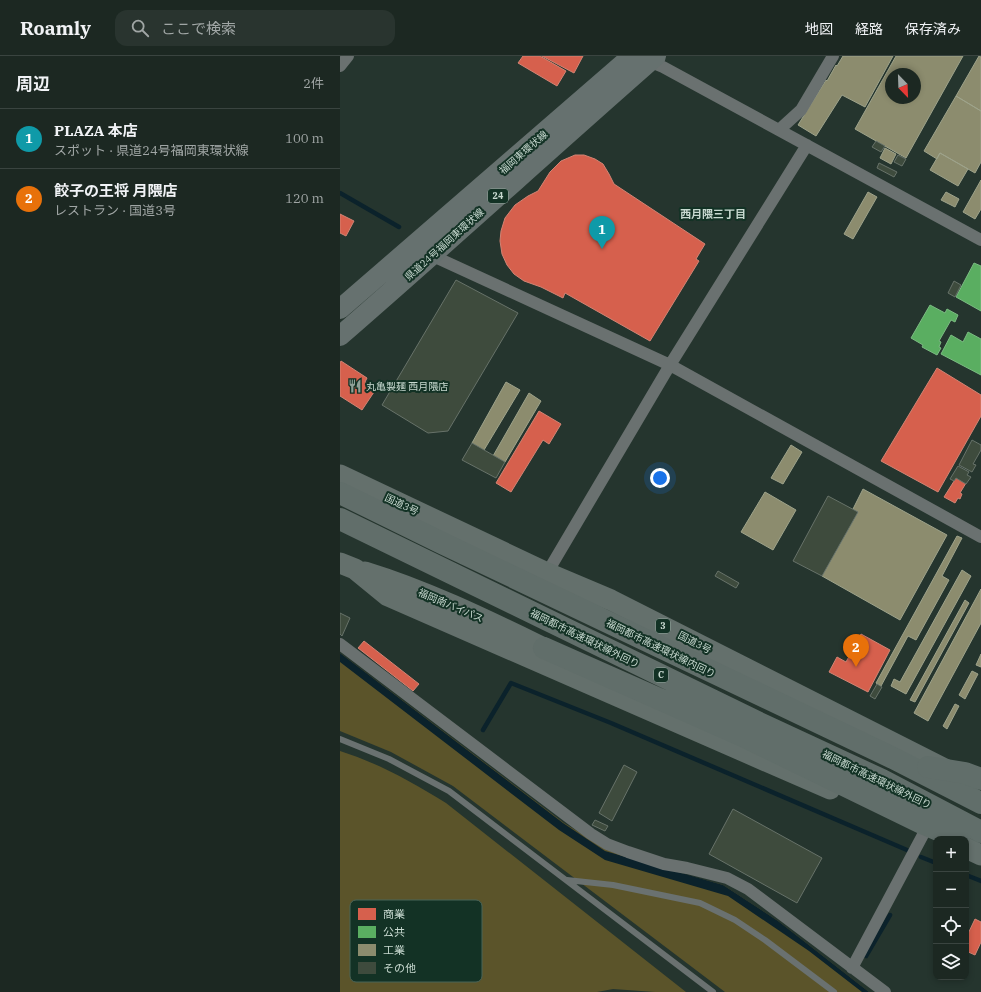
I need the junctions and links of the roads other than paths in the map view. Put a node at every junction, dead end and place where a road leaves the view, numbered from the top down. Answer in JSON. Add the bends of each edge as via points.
{"nodes":[{"id":1,"x":348,"y":56,"type":"edge"},
{"id":2,"x":833,"y":56,"type":"edge"},
{"id":3,"x":643,"y":57,"type":"edge"},
{"id":4,"x":340,"y":66,"type":"edge"},
{"id":5,"x":779,"y":130,"type":"junction"},
{"id":6,"x":807,"y":145,"type":"junction"},
{"id":7,"x":981,"y":240,"type":"edge"},
{"id":8,"x":433,"y":256,"type":"junction"},
{"id":9,"x":342,"y":305,"type":"edge"},
{"id":10,"x":340,"y":336,"type":"edge"},
{"id":11,"x":670,"y":365,"type":"junction"},
{"id":12,"x":340,"y":476,"type":"edge"},
{"id":13,"x":340,"y":493,"type":"edge"},
{"id":14,"x":340,"y":519,"type":"edge"},
{"id":15,"x":981,"y":536,"type":"edge"},
{"id":16,"x":347,"y":566,"type":"edge"},
{"id":17,"x":547,"y":573,"type":"junction"},
{"id":18,"x":573,"y":596,"type":"joint"},
{"id":19,"x":340,"y":644,"type":"edge"},
{"id":20,"x":544,"y":648,"type":"joint"},
{"id":21,"x":340,"y":739,"type":"edge"},
{"id":22,"x":928,"y":767,"type":"junction"},
{"id":23,"x":981,"y":778,"type":"edge"},
{"id":24,"x":981,"y":786,"type":"edge"},
{"id":25,"x":981,"y":803,"type":"edge"},
{"id":26,"x":925,"y":830,"type":"junction"},
{"id":27,"x":981,"y":832,"type":"edge"},
{"id":28,"x":938,"y":836,"type":"edge"},
{"id":29,"x":952,"y":836,"type":"edge"},
{"id":30,"x":969,"y":843,"type":"edge"},
{"id":31,"x":981,"y":848,"type":"edge"},
{"id":32,"x":969,"y":849,"type":"edge"},
{"id":33,"x":981,"y":855,"type":"edge"},
{"id":34,"x":566,"y":880,"type":"junction"},
{"id":35,"x":852,"y":968,"type":"junction"},
{"id":36,"x":713,"y":992,"type":"edge"},
{"id":37,"x":834,"y":992,"type":"edge"},
{"id":38,"x":885,"y":992,"type":"edge"}],
"edges":[{"from":1,"to":4,"type":"street"},
{"from":2,"to":5,"type":"street","via":[[801,110]]},
{"from":3,"to":5,"type":"street"},
{"from":3,"to":8,"type":"main road","name":"県道24号福岡東環状線","number":"24"},
{"from":3,"to":9,"type":"main road","name":"福岡東環状線","number":"24"},
{"from":5,"to":6,"type":"street"},
{"from":6,"to":7,"type":"street"},
{"from":6,"to":11,"type":"street"},
{"from":8,"to":10,"type":"main road","name":"県道24号福岡東環状線","number":"24"},
{"from":8,"to":11,"type":"street"},
{"from":11,"to":15,"type":"street"},
{"from":11,"to":17,"type":"street"},
{"from":12,"to":17,"type":"highway","name":"国道3号","number":"3"},
{"from":12,"to":18,"type":"highway","number":"3","via":[[440,533]]},
{"from":13,"to":25,"type":"highway","name":"福岡都市高速環状線内回り","number":"C","via":[[894,758]]},
{"from":14,"to":27,"type":"highway","name":"福岡都市高速環状線外回り","number":"C","via":[[882,780]]},
{"from":16,"to":20,"type":"highway","name":"福岡南バイパス","via":[[396,582],[473,614]]},
{"from":16,"to":26,"type":"highway","via":[[388,596]]},
{"from":17,"to":24,"type":"highway","name":"国道3号","number":"3","via":[[611,600]]},
{"from":18,"to":22,"type":"highway","via":[[765,696]]},
{"from":19,"to":35,"type":"street","via":[[591,834],[607,844],[664,864],[727,878],[748,890]]},
{"from":20,"to":29,"type":"highway","via":[[745,737]]},
{"from":21,"to":34,"type":"lane","via":[[389,759],[449,791]]},
{"from":22,"to":23,"type":"highway","bridge":true},
{"from":22,"to":24,"type":"highway","bridge":true},
{"from":26,"to":28,"type":"highway"},
{"from":26,"to":35,"type":"street"},
{"from":30,"to":31,"type":"highway"},
{"from":32,"to":33,"type":"highway"},
{"from":34,"to":36,"type":"lane"},
{"from":34,"to":37,"type":"lane","via":[[613,885],[700,903],[735,920]]},
{"from":35,"to":38,"type":"street"}]}
